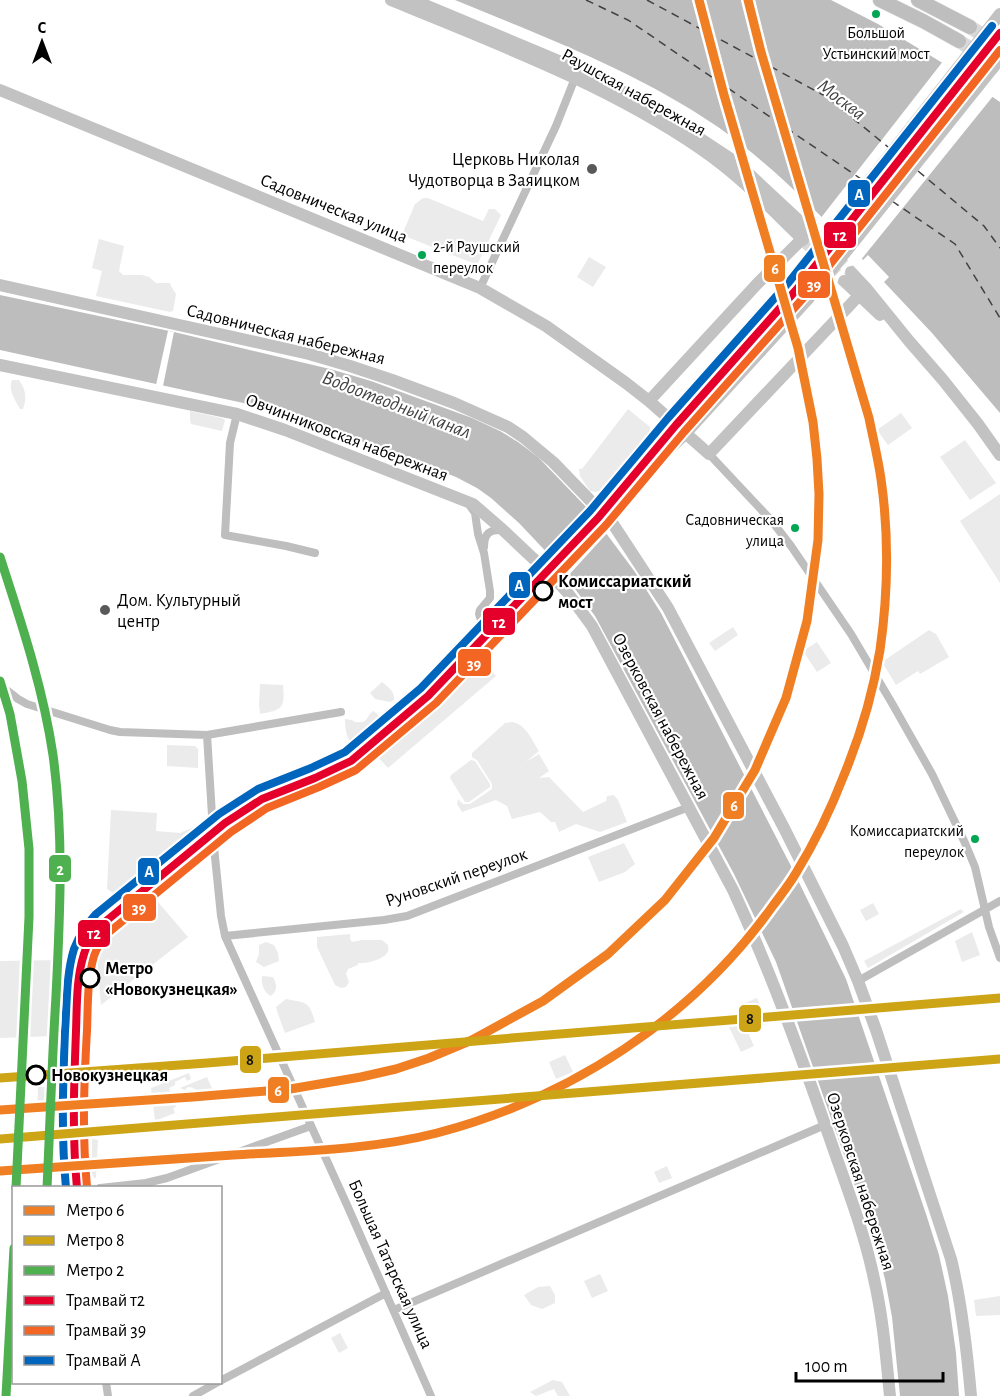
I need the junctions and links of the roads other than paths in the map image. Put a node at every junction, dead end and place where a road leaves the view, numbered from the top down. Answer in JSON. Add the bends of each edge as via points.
{"nodes":[{"id":1,"x":391,"y":0,"type":"edge"},
{"id":2,"x":413,"y":0,"type":"edge"},
{"id":3,"x":880,"y":0,"type":"edge"},
{"id":4,"x":918,"y":0,"type":"edge"},
{"id":5,"x":1000,"y":14,"type":"edge"},
{"id":6,"x":970,"y":27,"type":"tunnel mouth"},
{"id":7,"x":959,"y":41,"type":"tunnel mouth"},
{"id":8,"x":1000,"y":59,"type":"edge"},
{"id":9,"x":576,"y":78,"type":"junction"},
{"id":10,"x":0,"y":90,"type":"edge"},
{"id":11,"x":805,"y":237,"type":"junction"},
{"id":12,"x":847,"y":277,"type":"tunnel mouth"},
{"id":13,"x":0,"y":285,"type":"edge"},
{"id":14,"x":480,"y":288,"type":"junction"},
{"id":15,"x":862,"y":292,"type":"junction"},
{"id":16,"x":0,"y":365,"type":"edge"},
{"id":17,"x":649,"y":401,"type":"junction"},
{"id":18,"x":237,"y":414,"type":"junction"},
{"id":19,"x":671,"y":421,"type":"junction"},
{"id":20,"x":685,"y":434,"type":"junction"},
{"id":21,"x":709,"y":454,"type":"junction"},
{"id":22,"x":1000,"y":455,"type":"edge"},
{"id":23,"x":465,"y":501,"type":"junction"},
{"id":24,"x":597,"y":512,"type":"junction"},
{"id":25,"x":607,"y":523,"type":"junction"},
{"id":26,"x":502,"y":530,"type":"junction"},
{"id":27,"x":315,"y":553,"type":"dead end"},
{"id":28,"x":484,"y":554,"type":"junction"},
{"id":29,"x":549,"y":574,"type":"junction"},
{"id":30,"x":490,"y":637,"type":"junction"},
{"id":31,"x":0,"y":686,"type":"edge"},
{"id":32,"x":341,"y":712,"type":"dead end"},
{"id":33,"x":207,"y":735,"type":"junction"},
{"id":34,"x":689,"y":807,"type":"junction"},
{"id":35,"x":214,"y":836,"type":"junction"},
{"id":36,"x":1000,"y":902,"type":"edge"},
{"id":37,"x":985,"y":910,"type":"junction"},
{"id":38,"x":225,"y":936,"type":"junction"},
{"id":39,"x":1000,"y":958,"type":"edge"},
{"id":40,"x":858,"y":981,"type":"junction"},
{"id":41,"x":825,"y":1125,"type":"junction"},
{"id":42,"x":311,"y":1126,"type":"junction"},
{"id":43,"x":80,"y":1186,"type":"edge"},
{"id":44,"x":118,"y":1186,"type":"edge"},
{"id":45,"x":386,"y":1293,"type":"junction"},
{"id":46,"x":393,"y":1311,"type":"junction"},
{"id":47,"x":222,"y":1380,"type":"edge"},
{"id":48,"x":215,"y":1384,"type":"edge"},
{"id":49,"x":193,"y":1396,"type":"edge"},
{"id":50,"x":431,"y":1396,"type":"edge"},
{"id":51,"x":890,"y":1396,"type":"edge"},
{"id":52,"x":971,"y":1396,"type":"edge"}],
"edges":[{"from":1,"to":9,"type":"street","name":"Раушская набережная"},
{"from":2,"to":11,"type":"street","name":"Раушская набережная","via":[[578,69],[678,124],[750,175]]},
{"from":3,"to":7,"type":"main road"},
{"from":4,"to":6,"type":"main road"},
{"from":5,"to":19,"type":"street","bridge":true,"via":[[790,282]]},
{"from":8,"to":20,"type":"street","bridge":true,"via":[[808,299]]},
{"from":9,"to":11,"type":"street","name":"Раушская набережная","via":[[701,149]]},
{"from":9,"to":14,"type":"street"},
{"from":10,"to":14,"type":"street","name":"Садовническая улица"},
{"from":11,"to":17,"type":"street"},
{"from":12,"to":15,"type":"street"},
{"from":13,"to":24,"type":"street","name":"Садовническая набережная","via":[[309,354],[454,403],[523,437],[553,462]]},
{"from":14,"to":17,"type":"street","name":"Садовническая улица","via":[[546,326]]},
{"from":15,"to":21,"type":"street"},
{"from":15,"to":22,"type":"street","via":[[950,389]]},
{"from":16,"to":18,"type":"street","name":"Овчинниковская набережная"},
{"from":17,"to":19,"type":"street","name":"Садовническая улица"},
{"from":18,"to":23,"type":"street","name":"Овчинниковская набережная"},
{"from":18,"to":27,"type":"street","via":[[230,443],[225,535]]},
{"from":19,"to":20,"type":"street","name":"Садовническая улица"},
{"from":19,"to":24,"type":"street"},
{"from":20,"to":21,"type":"street","name":"Садовническая улица"},
{"from":20,"to":25,"type":"street"},
{"from":21,"to":37,"type":"street","name":"Садовническая улица","via":[[771,520],[851,634],[939,788],[975,867]]},
{"from":23,"to":26,"type":"street","name":"Овчинниковская набережная"},
{"from":23,"to":28,"type":"street","via":[[475,513]]},
{"from":24,"to":25,"type":"street","name":"Садовническая набережная"},
{"from":24,"to":29,"type":"street","via":[[553,559]]},
{"from":25,"to":29,"type":"street","via":[[562,570]]},
{"from":25,"to":40,"type":"street","name":"Садовническая набережная","via":[[641,565],[673,617],[813,885]]},
{"from":26,"to":28,"type":"street","via":[[489,532]]},
{"from":26,"to":29,"type":"street","name":"Овчинниковская набережная"},
{"from":28,"to":30,"type":"street","via":[[490,598],[479,614]]},
{"from":29,"to":30,"type":"street"},
{"from":29,"to":34,"type":"street","name":"Озерковская набережная","via":[[592,626]]},
{"from":30,"to":35,"type":"street","via":[[430,699],[352,765],[264,802]]},
{"from":31,"to":33,"type":"street","via":[[27,704],[110,730]]},
{"from":32,"to":33,"type":"street"},
{"from":33,"to":35,"type":"street","name":"Большая Татарская улица"},
{"from":34,"to":38,"type":"street","name":"Руновский переулок","via":[[406,916]]},
{"from":34,"to":41,"type":"street","name":"Озерковская набережная","via":[[754,935]]},
{"from":35,"to":38,"type":"street","name":"Большая Татарская улица"},
{"from":35,"to":43,"type":"street","via":[[106,924],[86,956],[76,1093]]},
{"from":36,"to":37,"type":"street"},
{"from":37,"to":39,"type":"street","name":"Садовническая улица"},
{"from":37,"to":40,"type":"street"},
{"from":38,"to":42,"type":"street","name":"Большая Татарская улица"},
{"from":40,"to":52,"type":"street","name":"Садовническая набережная","via":[[951,1258],[960,1294]]},
{"from":41,"to":46,"type":"street"},
{"from":41,"to":51,"type":"street","name":"Озерковская набережная","via":[[875,1279]]},
{"from":42,"to":44,"type":"street","via":[[167,1178]]},
{"from":42,"to":45,"type":"street","name":"Большая Татарская улица"},
{"from":45,"to":46,"type":"street","name":"Большая Татарская улица"},
{"from":45,"to":47,"type":"street"},
{"from":46,"to":50,"type":"street","name":"Большая Татарская улица"},
{"from":48,"to":49,"type":"street"}]}
